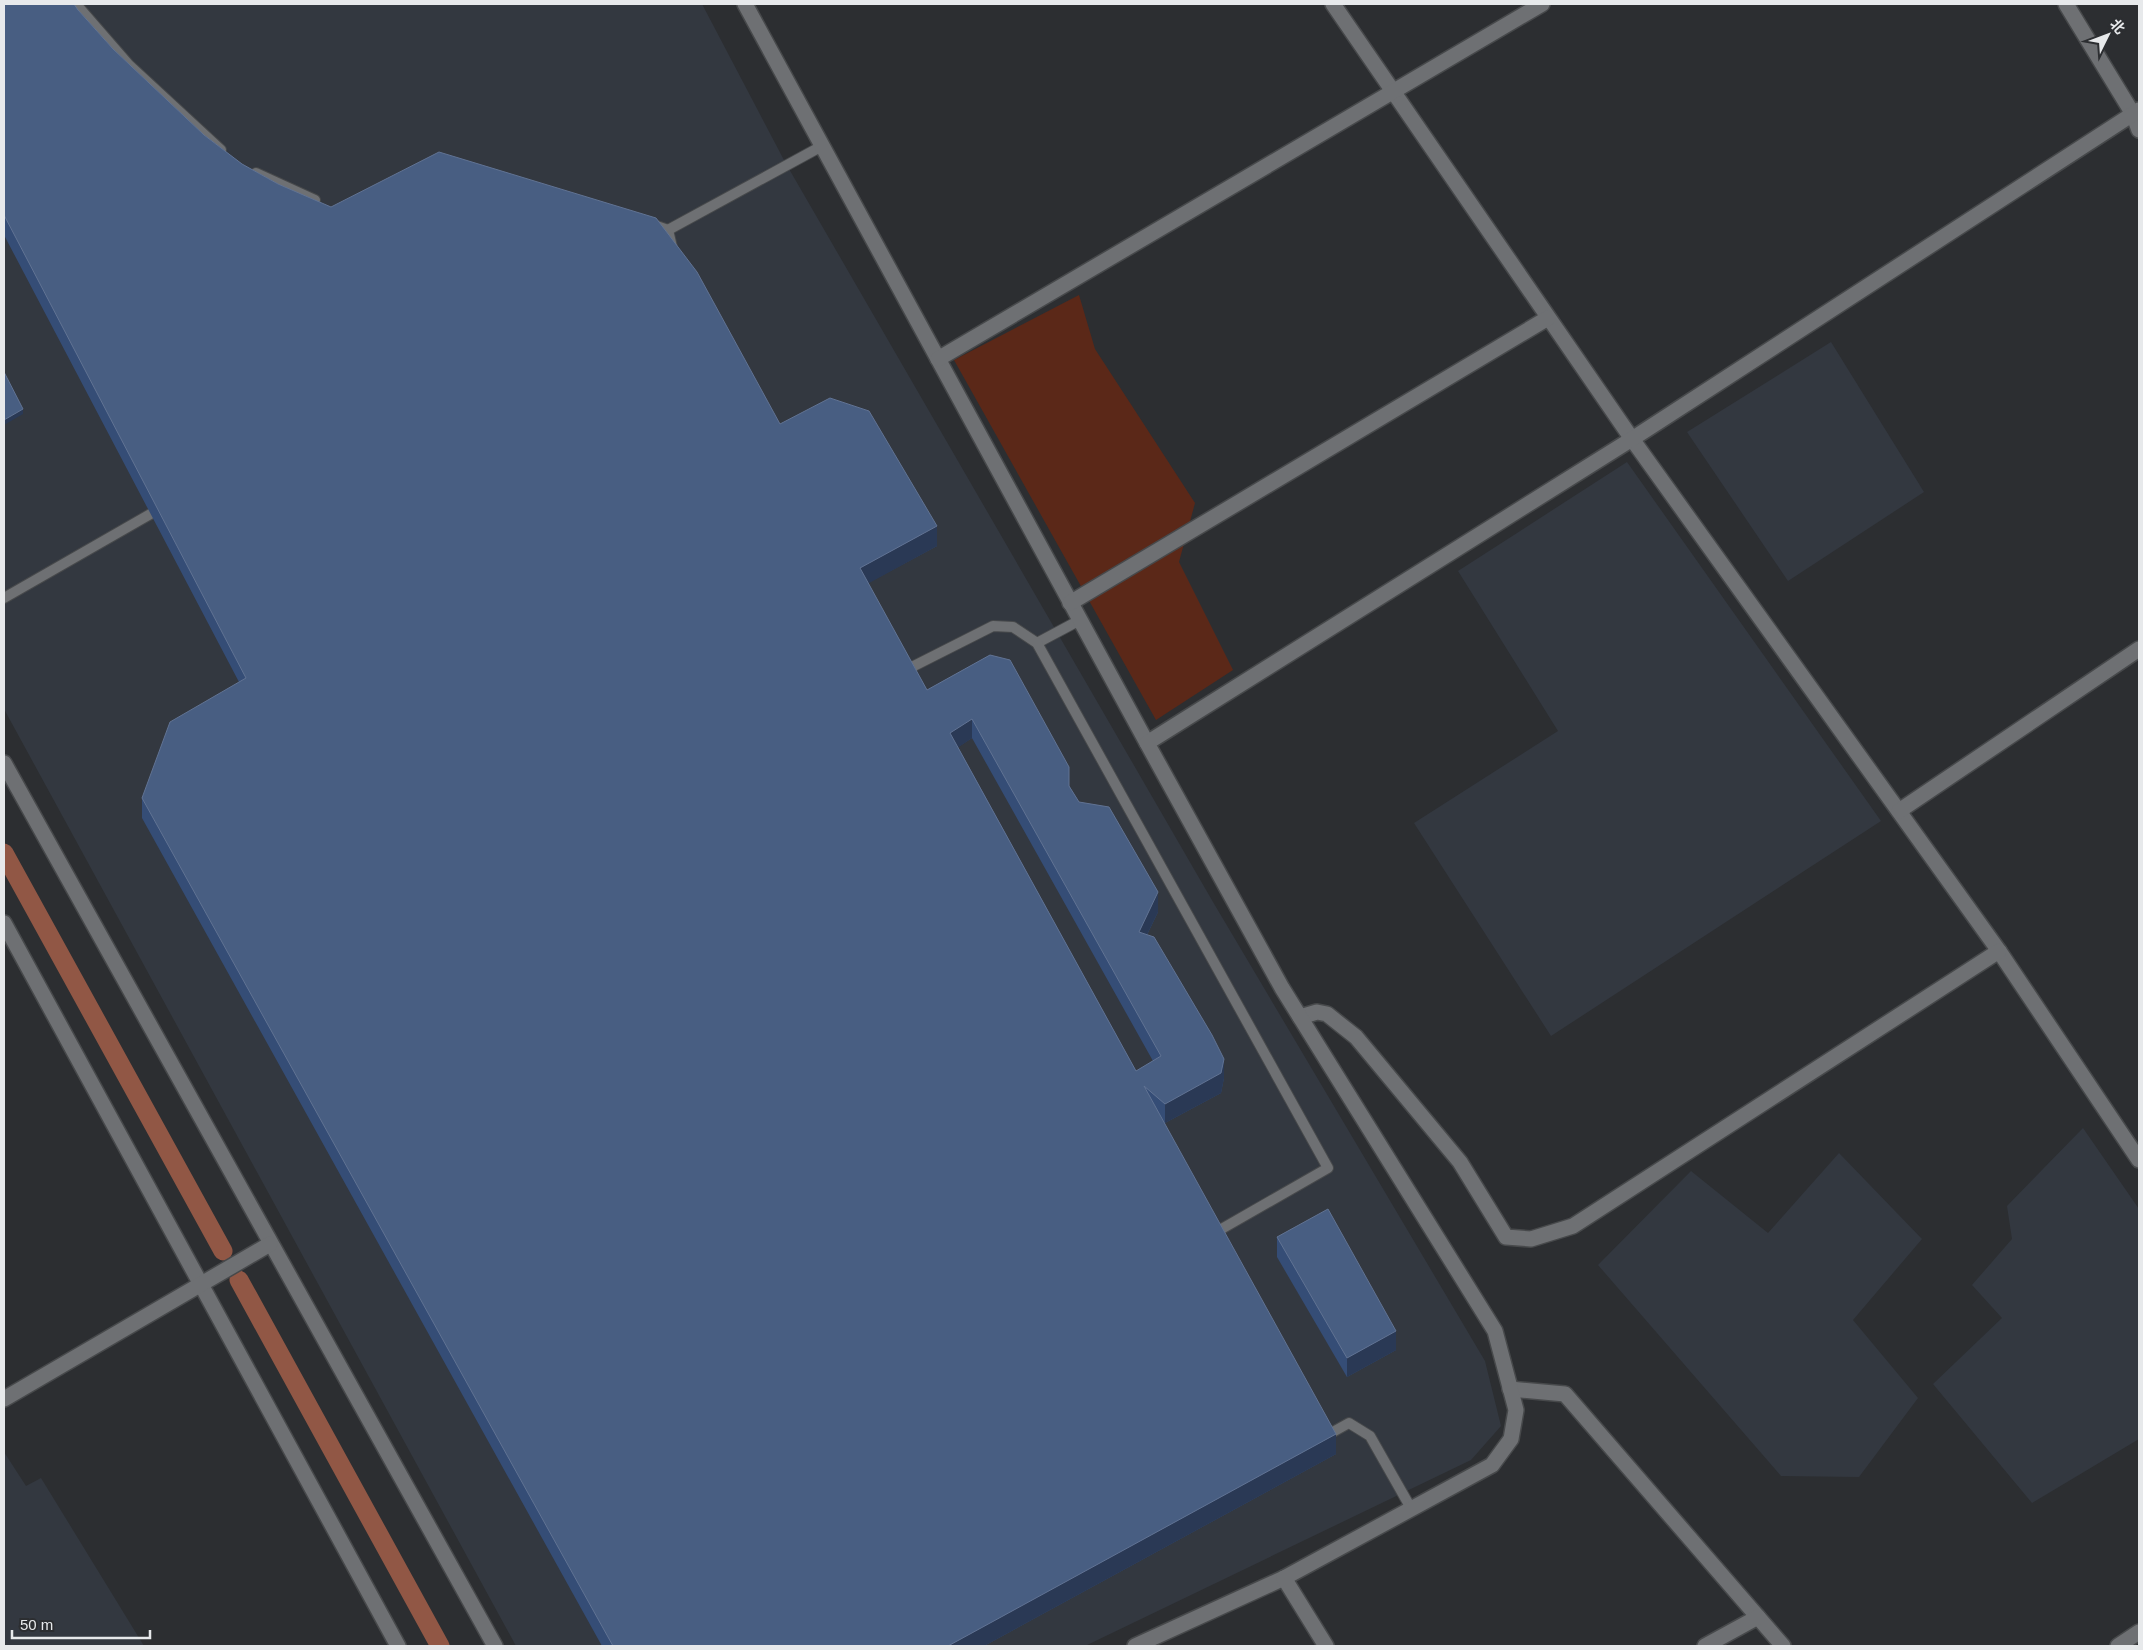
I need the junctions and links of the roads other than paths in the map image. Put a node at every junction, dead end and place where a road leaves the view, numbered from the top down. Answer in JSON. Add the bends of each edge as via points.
{"nodes":[{"id":1,"x":76,"y":4,"type":"edge"},
{"id":2,"x":745,"y":4,"type":"edge"},
{"id":3,"x":1333,"y":4,"type":"edge"},
{"id":4,"x":1542,"y":4,"type":"edge"},
{"id":5,"x":2066,"y":4,"type":"edge"},
{"id":6,"x":1393,"y":92,"type":"junction"},
{"id":7,"x":2136,"y":112,"type":"edge"},
{"id":8,"x":2139,"y":130,"type":"edge"},
{"id":9,"x":822,"y":146,"type":"junction"},
{"id":10,"x":229,"y":157,"type":"edge"},
{"id":11,"x":245,"y":167,"type":"edge"},
{"id":12,"x":325,"y":205,"type":"edge"},
{"id":13,"x":640,"y":221,"type":"edge"},
{"id":14,"x":668,"y":230,"type":"junction"},
{"id":15,"x":674,"y":256,"type":"edge"},
{"id":16,"x":1548,"y":318,"type":"junction"},
{"id":17,"x":938,"y":359,"type":"junction"},
{"id":18,"x":1632,"y":439,"type":"junction"},
{"id":19,"x":168,"y":504,"type":"edge"},
{"id":20,"x":4,"y":598,"type":"edge"},
{"id":21,"x":1070,"y":603,"type":"junction"},
{"id":22,"x":1080,"y":620,"type":"junction"},
{"id":23,"x":1037,"y":643,"type":"junction"},
{"id":24,"x":2139,"y":649,"type":"edge"},
{"id":25,"x":890,"y":678,"type":"edge"},
{"id":26,"x":1146,"y":743,"type":"junction"},
{"id":27,"x":4,"y":763,"type":"edge"},
{"id":28,"x":1899,"y":811,"type":"junction"},
{"id":29,"x":4,"y":923,"type":"edge"},
{"id":30,"x":1999,"y":951,"type":"junction"},
{"id":31,"x":1300,"y":1017,"type":"junction"},
{"id":32,"x":2139,"y":1158,"type":"edge"},
{"id":33,"x":1198,"y":1242,"type":"edge"},
{"id":34,"x":270,"y":1244,"type":"junction"},
{"id":35,"x":202,"y":1284,"type":"junction"},
{"id":36,"x":1510,"y":1389,"type":"junction"},
{"id":37,"x":4,"y":1399,"type":"edge"},
{"id":38,"x":1317,"y":1441,"type":"edge"},
{"id":39,"x":1412,"y":1510,"type":"junction"},
{"id":40,"x":1284,"y":1578,"type":"junction"},
{"id":41,"x":1758,"y":1617,"type":"junction"},
{"id":42,"x":2139,"y":1632,"type":"edge"},
{"id":43,"x":398,"y":1646,"type":"edge"},
{"id":44,"x":495,"y":1646,"type":"edge"},
{"id":45,"x":1134,"y":1646,"type":"edge"},
{"id":46,"x":1326,"y":1646,"type":"edge"},
{"id":47,"x":1705,"y":1646,"type":"edge"},
{"id":48,"x":1783,"y":1646,"type":"edge"},
{"id":49,"x":2118,"y":1646,"type":"edge"}],
"edges":[{"from":1,"to":10,"type":"lane","via":[[129,65]]},
{"from":2,"to":9,"type":"street"},
{"from":3,"to":6,"type":"street"},
{"from":4,"to":6,"type":"street"},
{"from":5,"to":7,"type":"street"},
{"from":6,"to":16,"type":"street"},
{"from":6,"to":17,"type":"street"},
{"from":7,"to":8,"type":"street"},
{"from":7,"to":18,"type":"street"},
{"from":9,"to":14,"type":"lane"},
{"from":9,"to":17,"type":"street"},
{"from":11,"to":12,"type":"lane"},
{"from":13,"to":14,"type":"lane"},
{"from":14,"to":15,"type":"lane"},
{"from":16,"to":18,"type":"street"},
{"from":16,"to":21,"type":"street"},
{"from":17,"to":21,"type":"street"},
{"from":18,"to":26,"type":"street"},
{"from":18,"to":28,"type":"street"},
{"from":19,"to":20,"type":"lane"},
{"from":21,"to":22,"type":"street"},
{"from":22,"to":23,"type":"lane"},
{"from":22,"to":26,"type":"street"},
{"from":23,"to":25,"type":"lane","via":[[1013,627],[993,626]]},
{"from":23,"to":33,"type":"lane","via":[[1328,1168]]},
{"from":24,"to":28,"type":"street"},
{"from":26,"to":31,"type":"street"},
{"from":27,"to":34,"type":"street"},
{"from":28,"to":30,"type":"street"},
{"from":29,"to":35,"type":"street"},
{"from":30,"to":31,"type":"street","via":[[1573,1226],[1531,1239],[1506,1237],[1460,1162],[1356,1037],[1327,1014],[1317,1012]]},
{"from":30,"to":32,"type":"street"},
{"from":31,"to":36,"type":"street","via":[[1495,1331]]},
{"from":34,"to":35,"type":"street"},
{"from":34,"to":44,"type":"street"},
{"from":35,"to":37,"type":"street"},
{"from":35,"to":43,"type":"street"},
{"from":36,"to":39,"type":"street","via":[[1516,1410],[1511,1439],[1492,1465]]},
{"from":36,"to":41,"type":"street","via":[[1565,1394]]},
{"from":38,"to":39,"type":"lane","via":[[1349,1423],[1370,1436]]},
{"from":39,"to":40,"type":"street"},
{"from":40,"to":45,"type":"street"},
{"from":40,"to":46,"type":"street"},
{"from":41,"to":47,"type":"street"},
{"from":41,"to":48,"type":"street"},
{"from":42,"to":49,"type":"street"}]}
